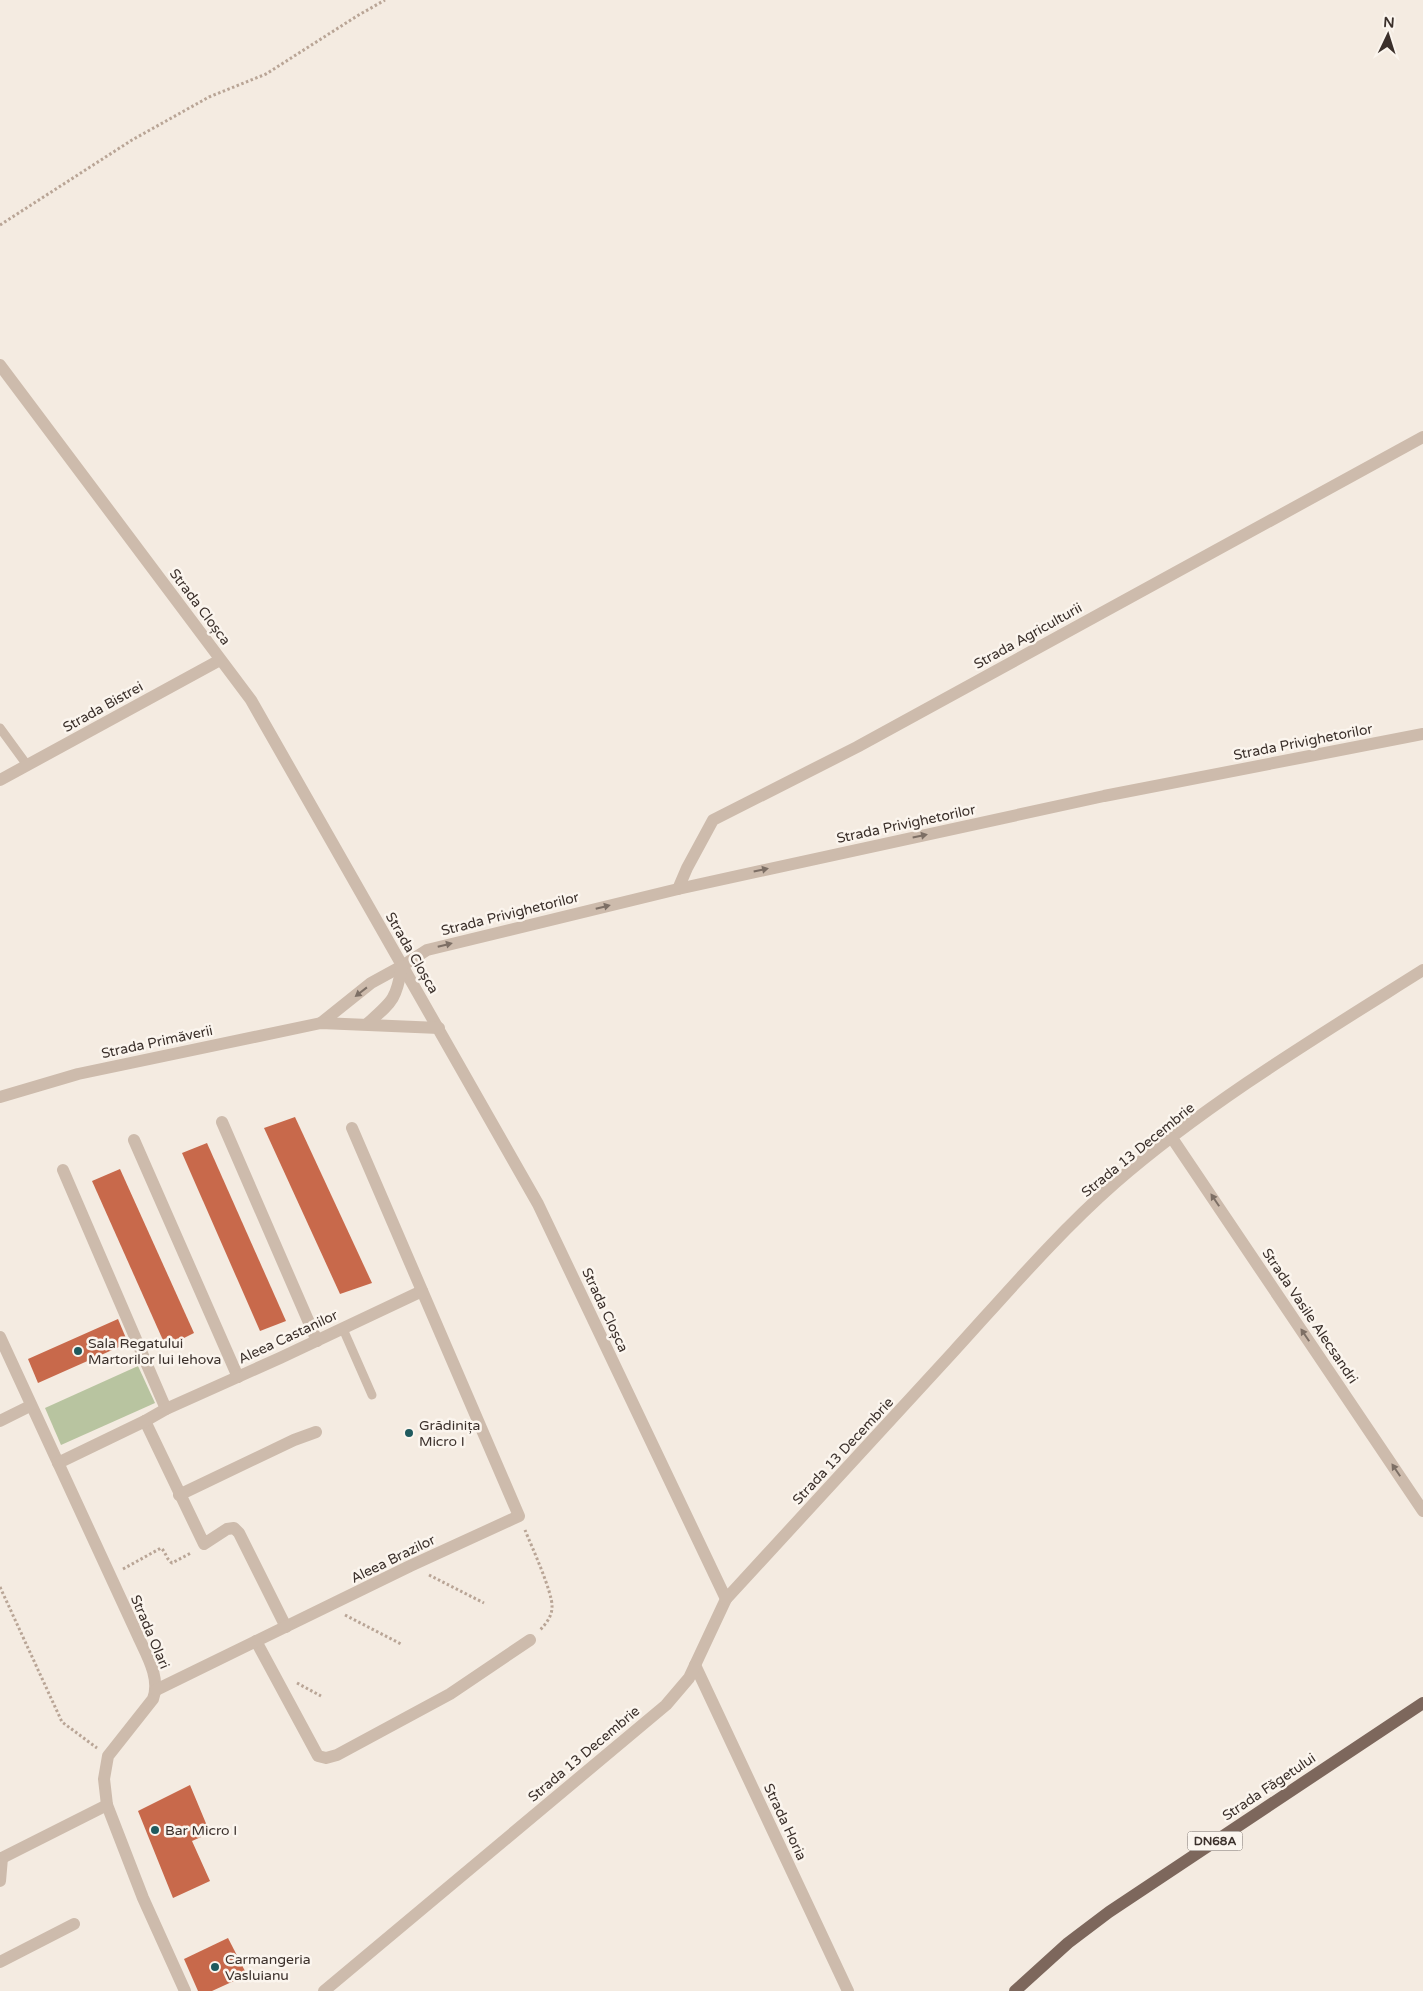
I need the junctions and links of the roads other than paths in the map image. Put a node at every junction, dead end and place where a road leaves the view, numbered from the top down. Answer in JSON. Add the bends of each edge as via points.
{"nodes":[{"id":1,"x":0,"y":365,"type":"edge"},
{"id":2,"x":1423,"y":438,"type":"edge"},
{"id":3,"x":220,"y":660,"type":"junction"},
{"id":4,"x":0,"y":728,"type":"edge"},
{"id":5,"x":1423,"y":734,"type":"edge"},
{"id":6,"x":27,"y":765,"type":"junction"},
{"id":7,"x":0,"y":780,"type":"edge"},
{"id":8,"x":678,"y":888,"type":"junction"},
{"id":9,"x":402,"y":966,"type":"junction"},
{"id":10,"x":1423,"y":970,"type":"edge"},
{"id":11,"x":321,"y":1023,"type":"junction"},
{"id":12,"x":367,"y":1024,"type":"junction"},
{"id":13,"x":439,"y":1028,"type":"junction"},
{"id":14,"x":0,"y":1097,"type":"edge"},
{"id":15,"x":222,"y":1122,"type":"dead end"},
{"id":16,"x":352,"y":1128,"type":"dead end"},
{"id":17,"x":1172,"y":1138,"type":"junction"},
{"id":18,"x":134,"y":1140,"type":"dead end"},
{"id":19,"x":63,"y":1170,"type":"dead end"},
{"id":20,"x":422,"y":1291,"type":"junction"},
{"id":21,"x":343,"y":1329,"type":"junction"},
{"id":22,"x":0,"y":1337,"type":"edge"},
{"id":23,"x":317,"y":1341,"type":"junction"},
{"id":24,"x":238,"y":1377,"type":"junction"},
{"id":25,"x":372,"y":1395,"type":"dead end"},
{"id":26,"x":30,"y":1406,"type":"junction"},
{"id":27,"x":166,"y":1409,"type":"junction"},
{"id":28,"x":0,"y":1421,"type":"edge"},
{"id":29,"x":145,"y":1421,"type":"junction"},
{"id":30,"x":316,"y":1432,"type":"dead end"},
{"id":31,"x":58,"y":1463,"type":"junction"},
{"id":32,"x":179,"y":1496,"type":"junction"},
{"id":33,"x":1423,"y":1511,"type":"edge"},
{"id":34,"x":726,"y":1599,"type":"junction"},
{"id":35,"x":286,"y":1627,"type":"junction"},
{"id":36,"x":530,"y":1640,"type":"road end"},
{"id":37,"x":256,"y":1641,"type":"junction"},
{"id":38,"x":695,"y":1665,"type":"junction"},
{"id":39,"x":156,"y":1690,"type":"junction"},
{"id":40,"x":1422,"y":1706,"type":"edge"},
{"id":41,"x":107,"y":1805,"type":"junction"},
{"id":42,"x":1,"y":1856,"type":"edge"},
{"id":43,"x":0,"y":1881,"type":"edge"},
{"id":44,"x":74,"y":1924,"type":"dead end"},
{"id":45,"x":0,"y":1962,"type":"edge"},
{"id":46,"x":185,"y":1991,"type":"edge"},
{"id":47,"x":324,"y":1991,"type":"edge"},
{"id":48,"x":848,"y":1991,"type":"edge"},
{"id":49,"x":1015,"y":1991,"type":"edge"}],
"edges":[{"from":1,"to":3,"type":"street","name":"Strada Cloșca"},
{"from":2,"to":8,"type":"street","name":"Strada Agriculturii","via":[[857,747],[713,820]]},
{"from":3,"to":6,"type":"street","name":"Strada Bistrei"},
{"from":3,"to":9,"type":"street","name":"Strada Cloșca","via":[[251,700]]},
{"from":4,"to":6,"type":"lane"},
{"from":8,"to":5,"type":"street","name":"Strada Privighetorilor","one_way":true,"via":[[1104,796]]},
{"from":6,"to":7,"type":"street","name":"Strada Bistrei"},
{"from":9,"to":8,"type":"street","name":"Strada Privighetorilor","one_way":true,"via":[[427,950]]},
{"from":9,"to":11,"type":"street","name":"Strada Primăverii","one_way":true,"via":[[371,984]]},
{"from":9,"to":12,"type":"street","via":[[397,991],[389,1004]]},
{"from":9,"to":13,"type":"street","name":"Strada Cloșca"},
{"from":10,"to":17,"type":"street","name":"Strada 13 Decembrie","via":[[1322,1033]]},
{"from":11,"to":12,"type":"street","name":"Strada Primăverii"},
{"from":11,"to":14,"type":"street","name":"Strada Primăverii","via":[[78,1074]]},
{"from":12,"to":13,"type":"street","name":"Strada Primăverii"},
{"from":13,"to":34,"type":"street","name":"Strada Cloșca","via":[[538,1204]]},
{"from":15,"to":23,"type":"street"},
{"from":16,"to":20,"type":"street"},
{"from":33,"to":17,"type":"street","name":"Strada Vasile Alecsandri","one_way":true},
{"from":17,"to":34,"type":"street","name":"Strada 13 Decembrie","via":[[1116,1183],[1056,1240]]},
{"from":18,"to":24,"type":"street"},
{"from":19,"to":27,"type":"street"},
{"from":20,"to":21,"type":"street","name":"Aleea Castanilor"},
{"from":20,"to":35,"type":"street","name":"Aleea Brazilor","via":[[519,1516]]},
{"from":21,"to":23,"type":"street","name":"Aleea Castanilor"},
{"from":21,"to":25,"type":"lane"},
{"from":22,"to":26,"type":"street","name":"Strada Olari"},
{"from":23,"to":24,"type":"street","name":"Aleea Castanilor"},
{"from":24,"to":27,"type":"street","name":"Aleea Castanilor"},
{"from":26,"to":28,"type":"street"},
{"from":26,"to":31,"type":"street","name":"Strada Olari"},
{"from":27,"to":29,"type":"street","name":"Aleea Castanilor"},
{"from":29,"to":31,"type":"street","name":"Aleea Castanilor"},
{"from":29,"to":32,"type":"street"},
{"from":30,"to":32,"type":"street"},
{"from":31,"to":39,"type":"street","name":"Strada Olari","via":[[150,1663]]},
{"from":32,"to":35,"type":"street","via":[[204,1544],[227,1529],[234,1528],[239,1533]]},
{"from":34,"to":38,"type":"street","name":"Strada 13 Decembrie"},
{"from":35,"to":37,"type":"street","name":"Aleea Brazilor"},
{"from":36,"to":37,"type":"street","via":[[450,1694],[326,1758],[318,1756]]},
{"from":37,"to":39,"type":"street","name":"Aleea Brazilor"},
{"from":38,"to":47,"type":"street","name":"Strada 13 Decembrie","via":[[666,1705]]},
{"from":38,"to":48,"type":"street","name":"Strada Horia"},
{"from":39,"to":41,"type":"street","name":"Strada Olari","via":[[153,1699],[108,1756],[104,1779]]},
{"from":40,"to":49,"type":"main road","name":"Strada Făgetului","number":"DN68A","via":[[1109,1912],[1068,1943]]},
{"from":41,"to":42,"type":"street"},
{"from":41,"to":46,"type":"street","name":"Strada Olari","via":[[143,1898]]},
{"from":42,"to":43,"type":"street"},
{"from":44,"to":45,"type":"street"}]}
